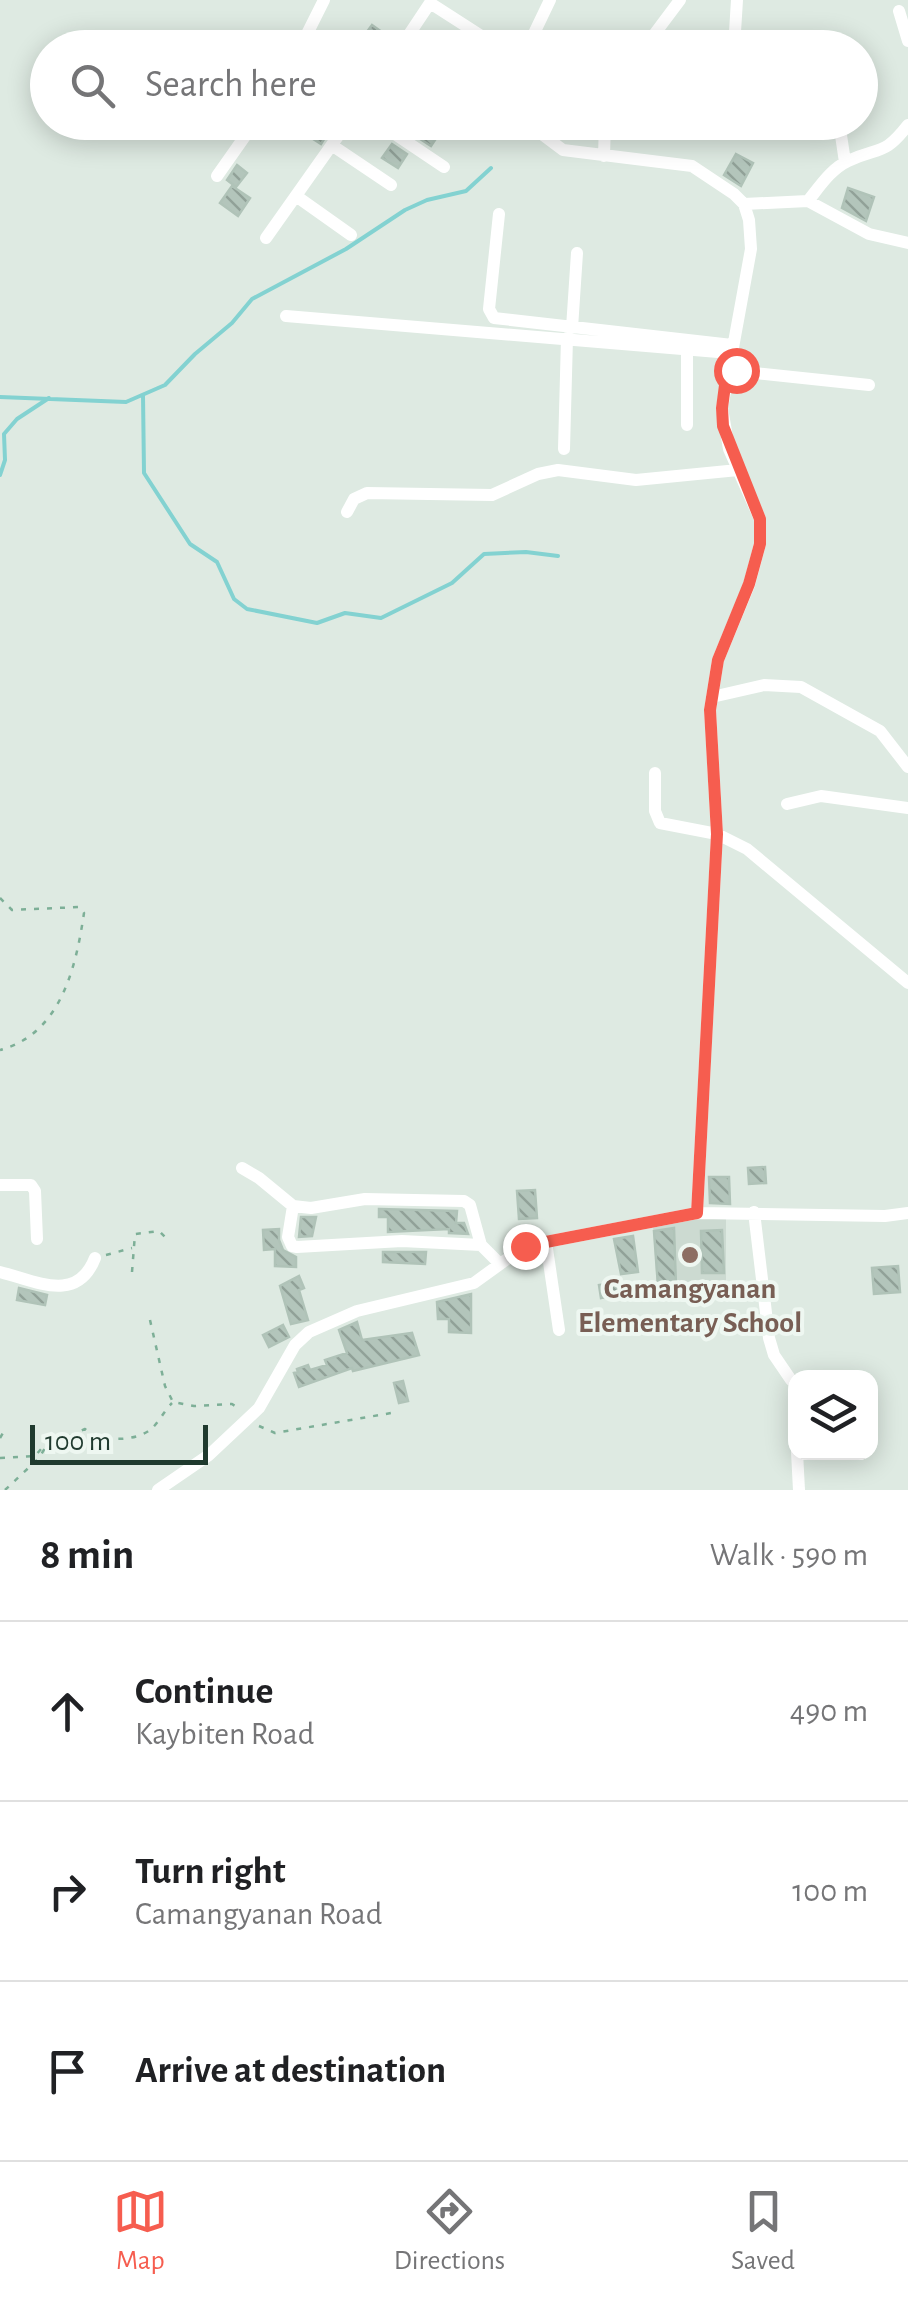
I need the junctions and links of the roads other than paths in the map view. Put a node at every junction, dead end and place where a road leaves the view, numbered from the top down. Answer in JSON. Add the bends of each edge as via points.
{"nodes":[{"id":1,"x":324,"y":0,"type":"edge"},
{"id":2,"x":550,"y":0,"type":"edge"},
{"id":3,"x":680,"y":0,"type":"edge"},
{"id":4,"x":737,"y":0,"type":"edge"},
{"id":5,"x":898,"y":11,"type":"dead end"},
{"id":6,"x":309,"y":30,"type":"edge"},
{"id":7,"x":412,"y":30,"type":"edge"},
{"id":8,"x":472,"y":30,"type":"edge"},
{"id":9,"x":536,"y":30,"type":"edge"},
{"id":10,"x":658,"y":30,"type":"edge"},
{"id":11,"x":735,"y":30,"type":"edge"},
{"id":12,"x":908,"y":41,"type":"edge"},
{"id":13,"x":908,"y":125,"type":"edge"},
{"id":14,"x":242,"y":140,"type":"edge"},
{"id":15,"x":336,"y":140,"type":"edge"},
{"id":16,"x":404,"y":140,"type":"edge"},
{"id":17,"x":550,"y":140,"type":"edge"},
{"id":18,"x":604,"y":140,"type":"edge"},
{"id":19,"x":842,"y":140,"type":"edge"},
{"id":20,"x":332,"y":146,"type":"junction"},
{"id":21,"x":604,"y":156,"type":"junction"},
{"id":22,"x":846,"y":162,"type":"junction"},
{"id":23,"x":444,"y":166,"type":"dead end"},
{"id":24,"x":217,"y":176,"type":"dead end"},
{"id":25,"x":391,"y":185,"type":"dead end"},
{"id":26,"x":296,"y":196,"type":"junction"},
{"id":27,"x":808,"y":200,"type":"junction"},
{"id":28,"x":744,"y":204,"type":"junction"},
{"id":29,"x":499,"y":214,"type":"dead end"},
{"id":30,"x":351,"y":235,"type":"dead end"},
{"id":31,"x":266,"y":238,"type":"dead end"},
{"id":32,"x":908,"y":243,"type":"edge"},
{"id":33,"x":577,"y":254,"type":"dead end"},
{"id":34,"x":286,"y":316,"type":"dead end"},
{"id":35,"x":569,"y":333,"type":"junction"},
{"id":36,"x":687,"y":349,"type":"junction"},
{"id":37,"x":731,"y":349,"type":"junction"},
{"id":38,"x":727,"y":370,"type":"junction"},
{"id":39,"x":870,"y":385,"type":"dead end"},
{"id":40,"x":686,"y":424,"type":"dead end"},
{"id":41,"x":564,"y":449,"type":"dead end"},
{"id":42,"x":738,"y":470,"type":"junction"},
{"id":43,"x":347,"y":512,"type":"dead end"},
{"id":44,"x":712,"y":697,"type":"junction"},
{"id":45,"x":908,"y":767,"type":"edge"},
{"id":46,"x":654,"y":774,"type":"dead end"},
{"id":47,"x":787,"y":804,"type":"dead end"},
{"id":48,"x":908,"y":808,"type":"edge"},
{"id":49,"x":717,"y":834,"type":"junction"},
{"id":50,"x":908,"y":983,"type":"edge"},
{"id":51,"x":242,"y":1168,"type":"dead end"},
{"id":52,"x":0,"y":1185,"type":"edge"},
{"id":53,"x":293,"y":1206,"type":"junction"},
{"id":54,"x":754,"y":1212,"type":"junction"},
{"id":55,"x":697,"y":1213,"type":"junction"},
{"id":56,"x":908,"y":1213,"type":"edge"},
{"id":57,"x":37,"y":1239,"type":"dead end"},
{"id":58,"x":546,"y":1242,"type":"junction"},
{"id":59,"x":481,"y":1245,"type":"junction"},
{"id":60,"x":96,"y":1258,"type":"road end"},
{"id":61,"x":498,"y":1262,"type":"junction"},
{"id":62,"x":0,"y":1272,"type":"edge"},
{"id":63,"x":559,"y":1330,"type":"dead end"},
{"id":64,"x":788,"y":1376,"type":"edge"},
{"id":65,"x":798,"y":1460,"type":"edge"},
{"id":66,"x":158,"y":1490,"type":"edge"},
{"id":67,"x":799,"y":1490,"type":"edge"}],
"edges":[{"from":1,"to":6,"type":"street"},
{"from":2,"to":9,"type":"street"},
{"from":3,"to":10,"type":"street"},
{"from":4,"to":11,"type":"street"},
{"from":5,"to":12,"type":"street"},
{"from":7,"to":8,"type":"street","via":[[430,3]]},
{"from":13,"to":22,"type":"street","via":[[892,146]]},
{"from":14,"to":24,"type":"street"},
{"from":15,"to":20,"type":"street"},
{"from":16,"to":23,"type":"street"},
{"from":17,"to":21,"type":"street","via":[[563,150]]},
{"from":18,"to":21,"type":"street"},
{"from":19,"to":22,"type":"street"},
{"from":20,"to":25,"type":"street"},
{"from":20,"to":26,"type":"street"},
{"from":21,"to":28,"type":"street","via":[[692,166]]},
{"from":22,"to":27,"type":"street"},
{"from":26,"to":30,"type":"street"},
{"from":26,"to":31,"type":"street"},
{"from":27,"to":28,"type":"street"},
{"from":27,"to":32,"type":"street","via":[[869,234]]},
{"from":28,"to":37,"type":"street","via":[[751,250]]},
{"from":29,"to":35,"type":"street","via":[[490,314]]},
{"from":33,"to":35,"type":"street"},
{"from":34,"to":35,"type":"street"},
{"from":35,"to":36,"type":"street"},
{"from":35,"to":37,"type":"street"},
{"from":35,"to":41,"type":"street"},
{"from":36,"to":37,"type":"street"},
{"from":36,"to":40,"type":"street"},
{"from":37,"to":38,"type":"street"},
{"from":38,"to":39,"type":"street"},
{"from":38,"to":42,"type":"street","via":[[723,426]]},
{"from":42,"to":43,"type":"street","via":[[636,480],[548,471],[492,495],[367,493]]},
{"from":42,"to":44,"type":"street","via":[[760,519],[760,544],[718,660]]},
{"from":44,"to":45,"type":"street","via":[[764,685],[801,686],[880,731]]},
{"from":44,"to":49,"type":"street"},
{"from":46,"to":49,"type":"street","via":[[660,823]]},
{"from":47,"to":48,"type":"street","via":[[821,796]]},
{"from":49,"to":50,"type":"street","via":[[747,849]]},
{"from":49,"to":55,"type":"street"},
{"from":51,"to":53,"type":"street"},
{"from":52,"to":57,"type":"street","via":[[31,1185],[36,1191]]},
{"from":53,"to":59,"type":"street","via":[[464,1200]]},
{"from":53,"to":59,"type":"street","via":[[292,1246]]},
{"from":54,"to":55,"type":"street"},
{"from":54,"to":56,"type":"street"},
{"from":54,"to":64,"type":"street","via":[[769,1338]]},
{"from":55,"to":58,"type":"street"},
{"from":58,"to":61,"type":"street"},
{"from":58,"to":63,"type":"street"},
{"from":59,"to":61,"type":"street"},
{"from":60,"to":62,"type":"street","via":[[90,1272],[60,1287]]},
{"from":61,"to":66,"type":"street","via":[[474,1283],[357,1311],[309,1332],[249,1419]]},
{"from":65,"to":67,"type":"street"}]}
